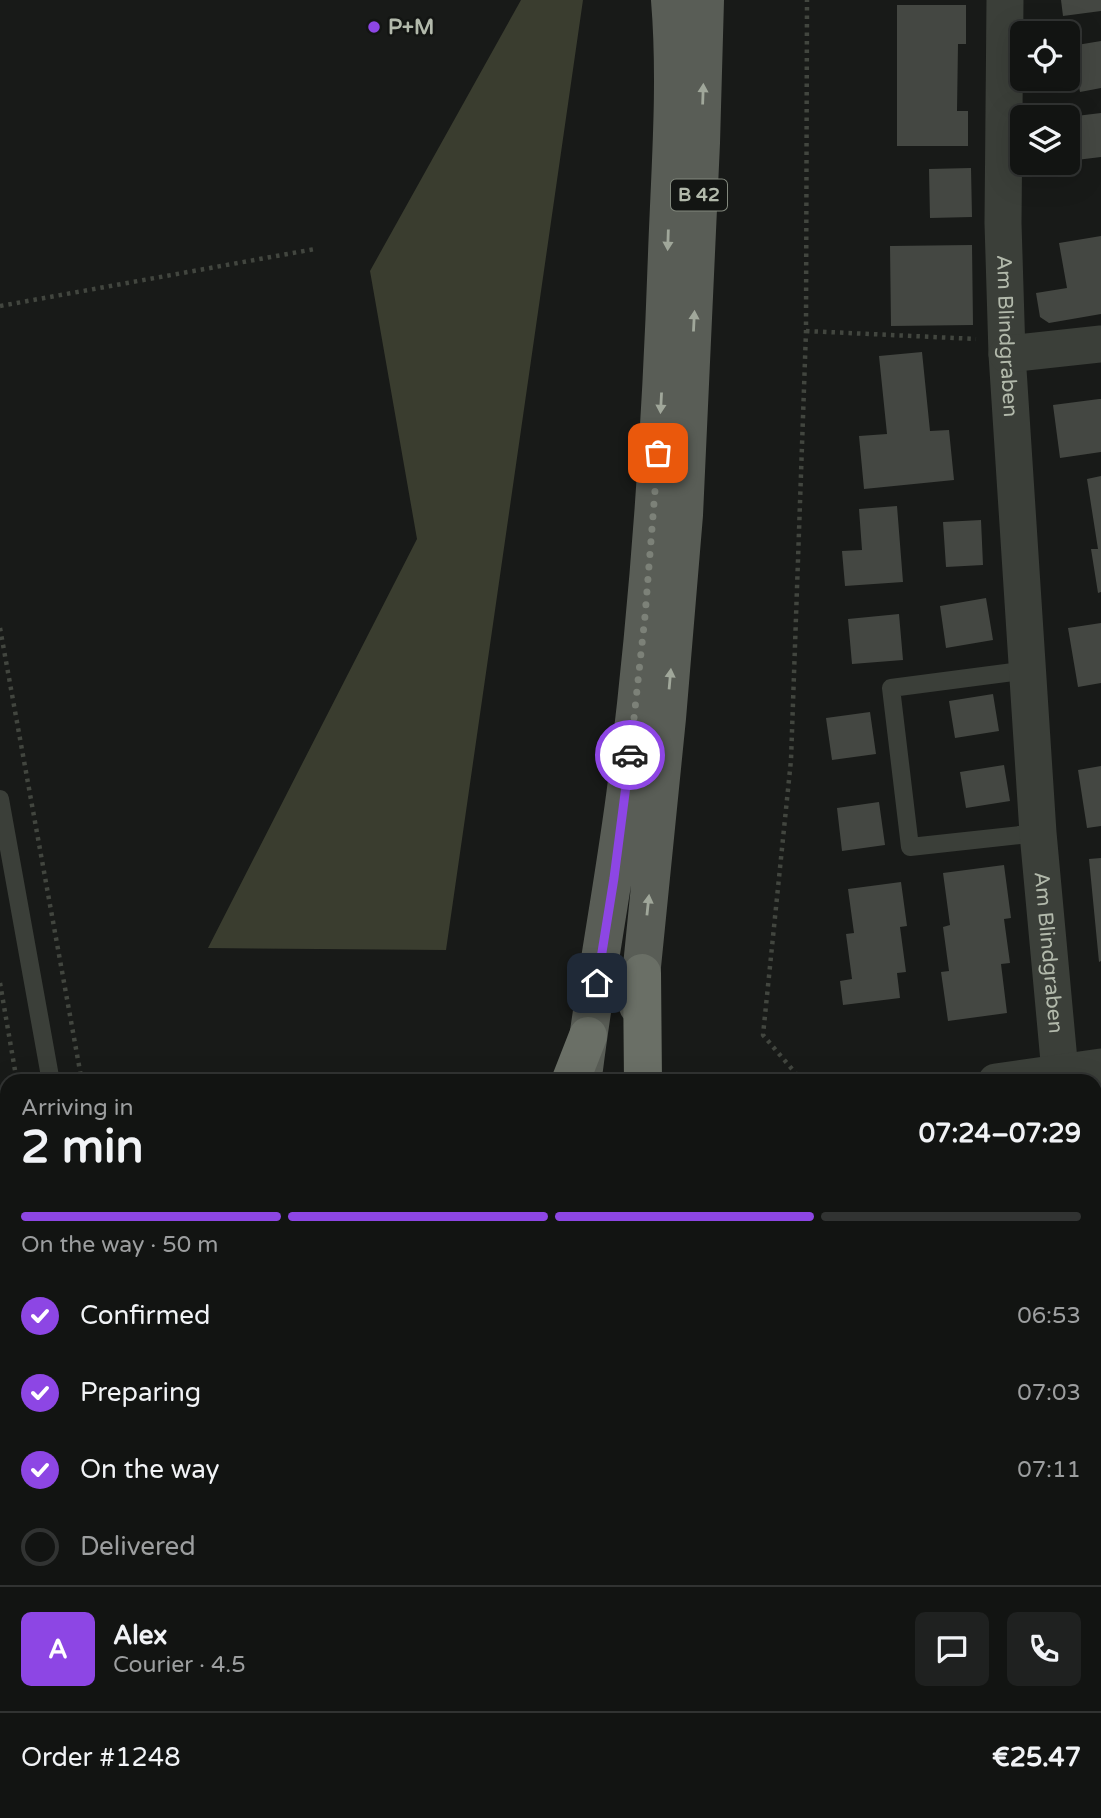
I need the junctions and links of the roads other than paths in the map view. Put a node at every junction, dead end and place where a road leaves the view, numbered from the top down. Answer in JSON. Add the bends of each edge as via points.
{"nodes":[{"id":1,"x":670,"y":0,"type":"edge"},
{"id":2,"x":705,"y":0,"type":"edge"},
{"id":3,"x":1005,"y":0,"type":"edge"},
{"id":4,"x":1101,"y":344,"type":"edge"},
{"id":5,"x":1007,"y":347,"type":"junction"},
{"id":6,"x":1028,"y":670,"type":"junction"},
{"id":7,"x":0,"y":799,"type":"edge"},
{"id":8,"x":1038,"y":833,"type":"junction"},
{"id":9,"x":642,"y":973,"type":"junction"},
{"id":10,"x":588,"y":1036,"type":"junction"},
{"id":11,"x":1101,"y":1067,"type":"edge"},
{"id":12,"x":1059,"y":1072,"type":"junction"},
{"id":13,"x":50,"y":1074,"type":"edge"},
{"id":14,"x":573,"y":1074,"type":"edge"},
{"id":15,"x":584,"y":1074,"type":"edge"},
{"id":16,"x":632,"y":1074,"type":"edge"},
{"id":17,"x":643,"y":1074,"type":"edge"},
{"id":18,"x":1046,"y":1074,"type":"edge"}],
"edges":[{"from":1,"to":10,"type":"main road","number":"B 42","one_way":true,"via":[[673,61],[657,476],[627,782]]},
{"from":9,"to":2,"type":"main road","number":"B 42","one_way":true,"via":[[684,515]]},
{"from":3,"to":5,"type":"street","name":"Am Blindgraben"},
{"from":4,"to":5,"type":"street"},
{"from":5,"to":6,"type":"street","name":"Am Blindgraben"},
{"from":6,"to":8,"type":"street","name":"Am Blindgraben"},
{"from":6,"to":8,"type":"lane","via":[[891,688],[910,848]]},
{"from":7,"to":13,"type":"lane"},
{"from":8,"to":12,"type":"street","name":"Am Blindgraben"},
{"from":9,"to":16,"type":"main road","number":"B 42"},
{"from":9,"to":17,"type":"highway"},
{"from":10,"to":14,"type":"highway"},
{"from":10,"to":15,"type":"main road","number":"B 42"},
{"from":11,"to":12,"type":"street"},
{"from":12,"to":18,"type":"street"}]}
